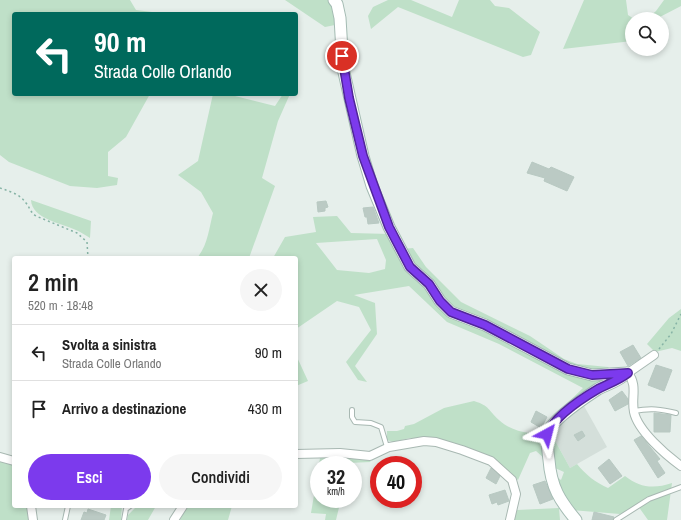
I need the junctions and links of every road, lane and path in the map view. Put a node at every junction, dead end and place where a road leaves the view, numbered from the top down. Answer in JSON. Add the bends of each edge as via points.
{"nodes":[{"id":1,"x":334,"y":0,"type":"edge"},
{"id":2,"x":0,"y":188,"type":"edge"},
{"id":3,"x":88,"y":256,"type":"edge"},
{"id":4,"x":681,"y":314,"type":"edge"},
{"id":5,"x":654,"y":355,"type":"joint"},
{"id":6,"x":628,"y":373,"type":"junction"},
{"id":7,"x":352,"y":410,"type":"dead end"},
{"id":8,"x":634,"y":411,"type":"junction"},
{"id":9,"x":676,"y":413,"type":"dead end"},
{"id":10,"x":387,"y":448,"type":"junction"},
{"id":11,"x":298,"y":454,"type":"edge"},
{"id":12,"x":0,"y":457,"type":"edge"},
{"id":13,"x":12,"y":460,"type":"edge"},
{"id":14,"x":681,"y":466,"type":"edge"},
{"id":15,"x":681,"y":487,"type":"edge"},
{"id":16,"x":31,"y":508,"type":"edge"},
{"id":17,"x":68,"y":508,"type":"edge"},
{"id":18,"x":127,"y":508,"type":"edge"},
{"id":19,"x":182,"y":508,"type":"edge"},
{"id":20,"x":33,"y":520,"type":"edge"},
{"id":21,"x":65,"y":520,"type":"edge"},
{"id":22,"x":124,"y":520,"type":"edge"},
{"id":23,"x":174,"y":520,"type":"edge"},
{"id":24,"x":510,"y":520,"type":"edge"},
{"id":25,"x":576,"y":520,"type":"edge"},
{"id":26,"x":616,"y":520,"type":"edge"}],
"edges":[{"from":1,"to":6,"type":"street","via":[[340,18],[343,68],[363,156],[389,227],[410,267],[429,284],[451,312],[485,325],[568,369],[592,375]]},
{"from":2,"to":3,"type":"path","via":[[18,194],[26,202],[30,212],[36,216],[77,233],[87,242]]},
{"from":4,"to":5,"type":"path","via":[[671,334]]},
{"from":5,"to":6,"type":"street"},
{"from":6,"to":8,"type":"street","via":[[633,381]]},
{"from":6,"to":25,"type":"street","via":[[569,410],[547,434],[554,486],[561,502]]},
{"from":7,"to":10,"type":"lane","via":[[355,422],[371,423],[381,427]]},
{"from":8,"to":9,"type":"lane","via":[[660,408]]},
{"from":8,"to":14,"type":"street","via":[[655,443]]},
{"from":10,"to":11,"type":"street","via":[[370,456],[340,453]]},
{"from":10,"to":24,"type":"street","via":[[410,442],[436,442],[491,461],[512,480],[516,494]]},
{"from":12,"to":13,"type":"street"},
{"from":15,"to":26,"type":"lane","via":[[649,499]]},
{"from":16,"to":20,"type":"street"},
{"from":17,"to":21,"type":"lane"},
{"from":18,"to":22,"type":"lane"},
{"from":19,"to":23,"type":"street"}]}
